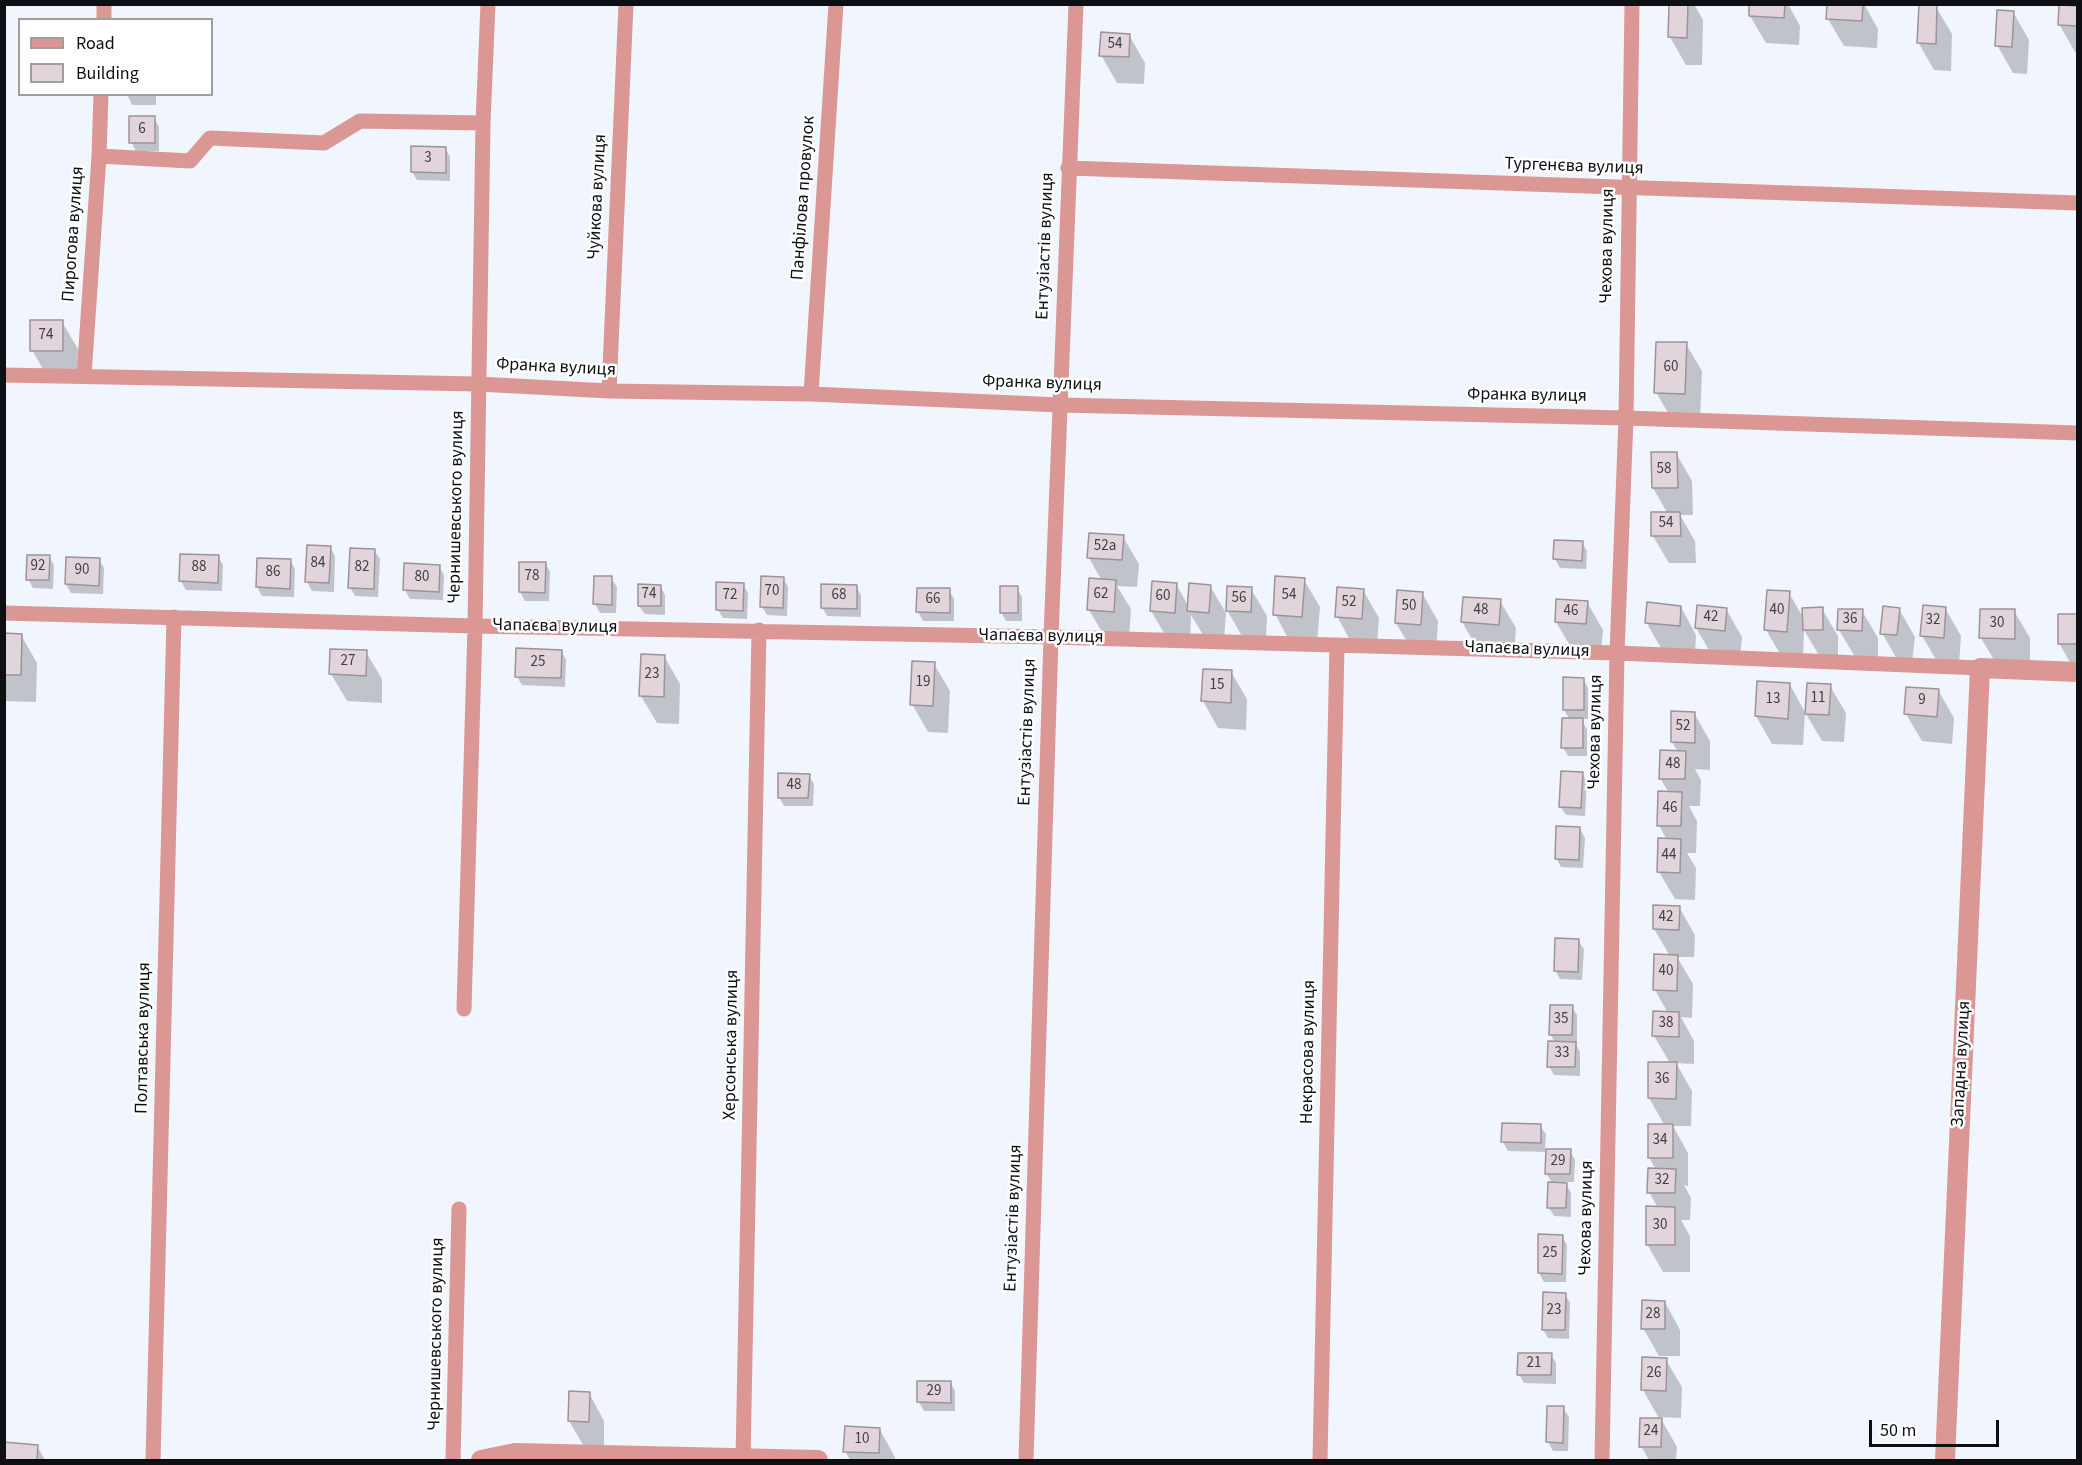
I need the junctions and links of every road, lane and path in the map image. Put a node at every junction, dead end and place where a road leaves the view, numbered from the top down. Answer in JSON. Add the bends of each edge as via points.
{"nodes":[{"id":1,"x":488,"y":4,"type":"edge"},
{"id":2,"x":626,"y":4,"type":"edge"},
{"id":3,"x":836,"y":4,"type":"edge"},
{"id":4,"x":1076,"y":4,"type":"edge"},
{"id":5,"x":1632,"y":4,"type":"edge"},
{"id":6,"x":101,"y":96,"type":"edge"},
{"id":7,"x":483,"y":123,"type":"junction"},
{"id":8,"x":99,"y":156,"type":"junction"},
{"id":9,"x":1068,"y":168,"type":"junction"},
{"id":10,"x":1628,"y":188,"type":"junction"},
{"id":11,"x":2078,"y":203,"type":"edge"},
{"id":12,"x":4,"y":375,"type":"edge"},
{"id":13,"x":84,"y":376,"type":"junction"},
{"id":14,"x":478,"y":384,"type":"junction"},
{"id":15,"x":609,"y":391,"type":"junction"},
{"id":16,"x":811,"y":394,"type":"junction"},
{"id":17,"x":1060,"y":405,"type":"junction"},
{"id":18,"x":1626,"y":418,"type":"junction"},
{"id":19,"x":2078,"y":433,"type":"edge"},
{"id":20,"x":4,"y":613,"type":"edge"},
{"id":21,"x":174,"y":617,"type":"junction"},
{"id":22,"x":475,"y":626,"type":"junction"},
{"id":23,"x":759,"y":630,"type":"junction"},
{"id":24,"x":1051,"y":637,"type":"junction"},
{"id":25,"x":1337,"y":645,"type":"junction"},
{"id":26,"x":1617,"y":652,"type":"junction"},
{"id":27,"x":1980,"y":668,"type":"junction"},
{"id":28,"x":2078,"y":672,"type":"edge"},
{"id":29,"x":464,"y":1009,"type":"dead end"},
{"id":30,"x":459,"y":1209,"type":"dead end"},
{"id":31,"x":743,"y":1459,"type":"edge"},
{"id":32,"x":153,"y":1461,"type":"edge"},
{"id":33,"x":453,"y":1461,"type":"edge"},
{"id":34,"x":481,"y":1461,"type":"edge"},
{"id":35,"x":818,"y":1461,"type":"edge"},
{"id":36,"x":1026,"y":1461,"type":"edge"},
{"id":37,"x":1320,"y":1461,"type":"edge"},
{"id":38,"x":1602,"y":1461,"type":"edge"},
{"id":39,"x":1945,"y":1461,"type":"edge"}],
"edges":[{"from":1,"to":7,"type":"street","name":"Чернишевського вулиця"},
{"from":2,"to":15,"type":"street","name":"Чуйкова вулиця"},
{"from":3,"to":16,"type":"street","name":"Панфілова провулок"},
{"from":4,"to":9,"type":"street","name":"Ентузіастів вулиця"},
{"from":5,"to":10,"type":"street","name":"Чехова вулиця"},
{"from":6,"to":8,"type":"street","name":"Пирогова вулиця"},
{"from":7,"to":8,"type":"street","via":[[360,121],[324,143],[210,138],[190,161]]},
{"from":7,"to":14,"type":"street","name":"Чернишевського вулиця"},
{"from":8,"to":13,"type":"street","name":"Пирогова вулиця"},
{"from":9,"to":10,"type":"street","name":"Тургенєва вулиця"},
{"from":9,"to":17,"type":"street","name":"Ентузіастів вулиця"},
{"from":10,"to":11,"type":"street","name":"Тургенєва вулиця"},
{"from":10,"to":18,"type":"street","name":"Чехова вулиця"},
{"from":12,"to":13,"type":"street","name":"Франка вулиця"},
{"from":13,"to":14,"type":"street","name":"Франка вулиця"},
{"from":14,"to":15,"type":"street","name":"Франка вулиця"},
{"from":14,"to":22,"type":"street","name":"Чернишевського вулиця"},
{"from":15,"to":16,"type":"street","name":"Франка вулиця"},
{"from":16,"to":17,"type":"street","name":"Франка вулиця"},
{"from":17,"to":18,"type":"street","name":"Франка вулиця"},
{"from":17,"to":24,"type":"street","name":"Ентузіастів вулиця"},
{"from":18,"to":19,"type":"street","name":"Франка вулиця"},
{"from":18,"to":26,"type":"street","name":"Чехова вулиця"},
{"from":20,"to":21,"type":"street","name":"Чапаєва вулиця"},
{"from":21,"to":22,"type":"street","name":"Чапаєва вулиця"},
{"from":21,"to":32,"type":"street","name":"Полтавська вулиця"},
{"from":22,"to":23,"type":"street","name":"Чапаєва вулиця"},
{"from":22,"to":29,"type":"street","name":"Чернишевського вулиця"},
{"from":23,"to":24,"type":"street","name":"Чапаєва вулиця"},
{"from":23,"to":31,"type":"street","name":"Херсонська вулиця"},
{"from":24,"to":25,"type":"street","name":"Чапаєва вулиця"},
{"from":24,"to":36,"type":"street","name":"Ентузіастів вулиця"},
{"from":25,"to":26,"type":"street","name":"Чапаєва вулиця"},
{"from":25,"to":37,"type":"street","name":"Некрасова вулиця"},
{"from":26,"to":27,"type":"street","name":"Чапаєва вулиця"},
{"from":26,"to":38,"type":"street","name":"Чехова вулиця"},
{"from":27,"to":28,"type":"street","name":"Чапаєва вулиця"},
{"from":27,"to":39,"type":"street","name":"Западна вулиця"},
{"from":30,"to":33,"type":"street","name":"Чернишевського вулиця"},
{"from":31,"to":34,"type":"street","via":[[515,1453]]},
{"from":31,"to":35,"type":"street"}]}
